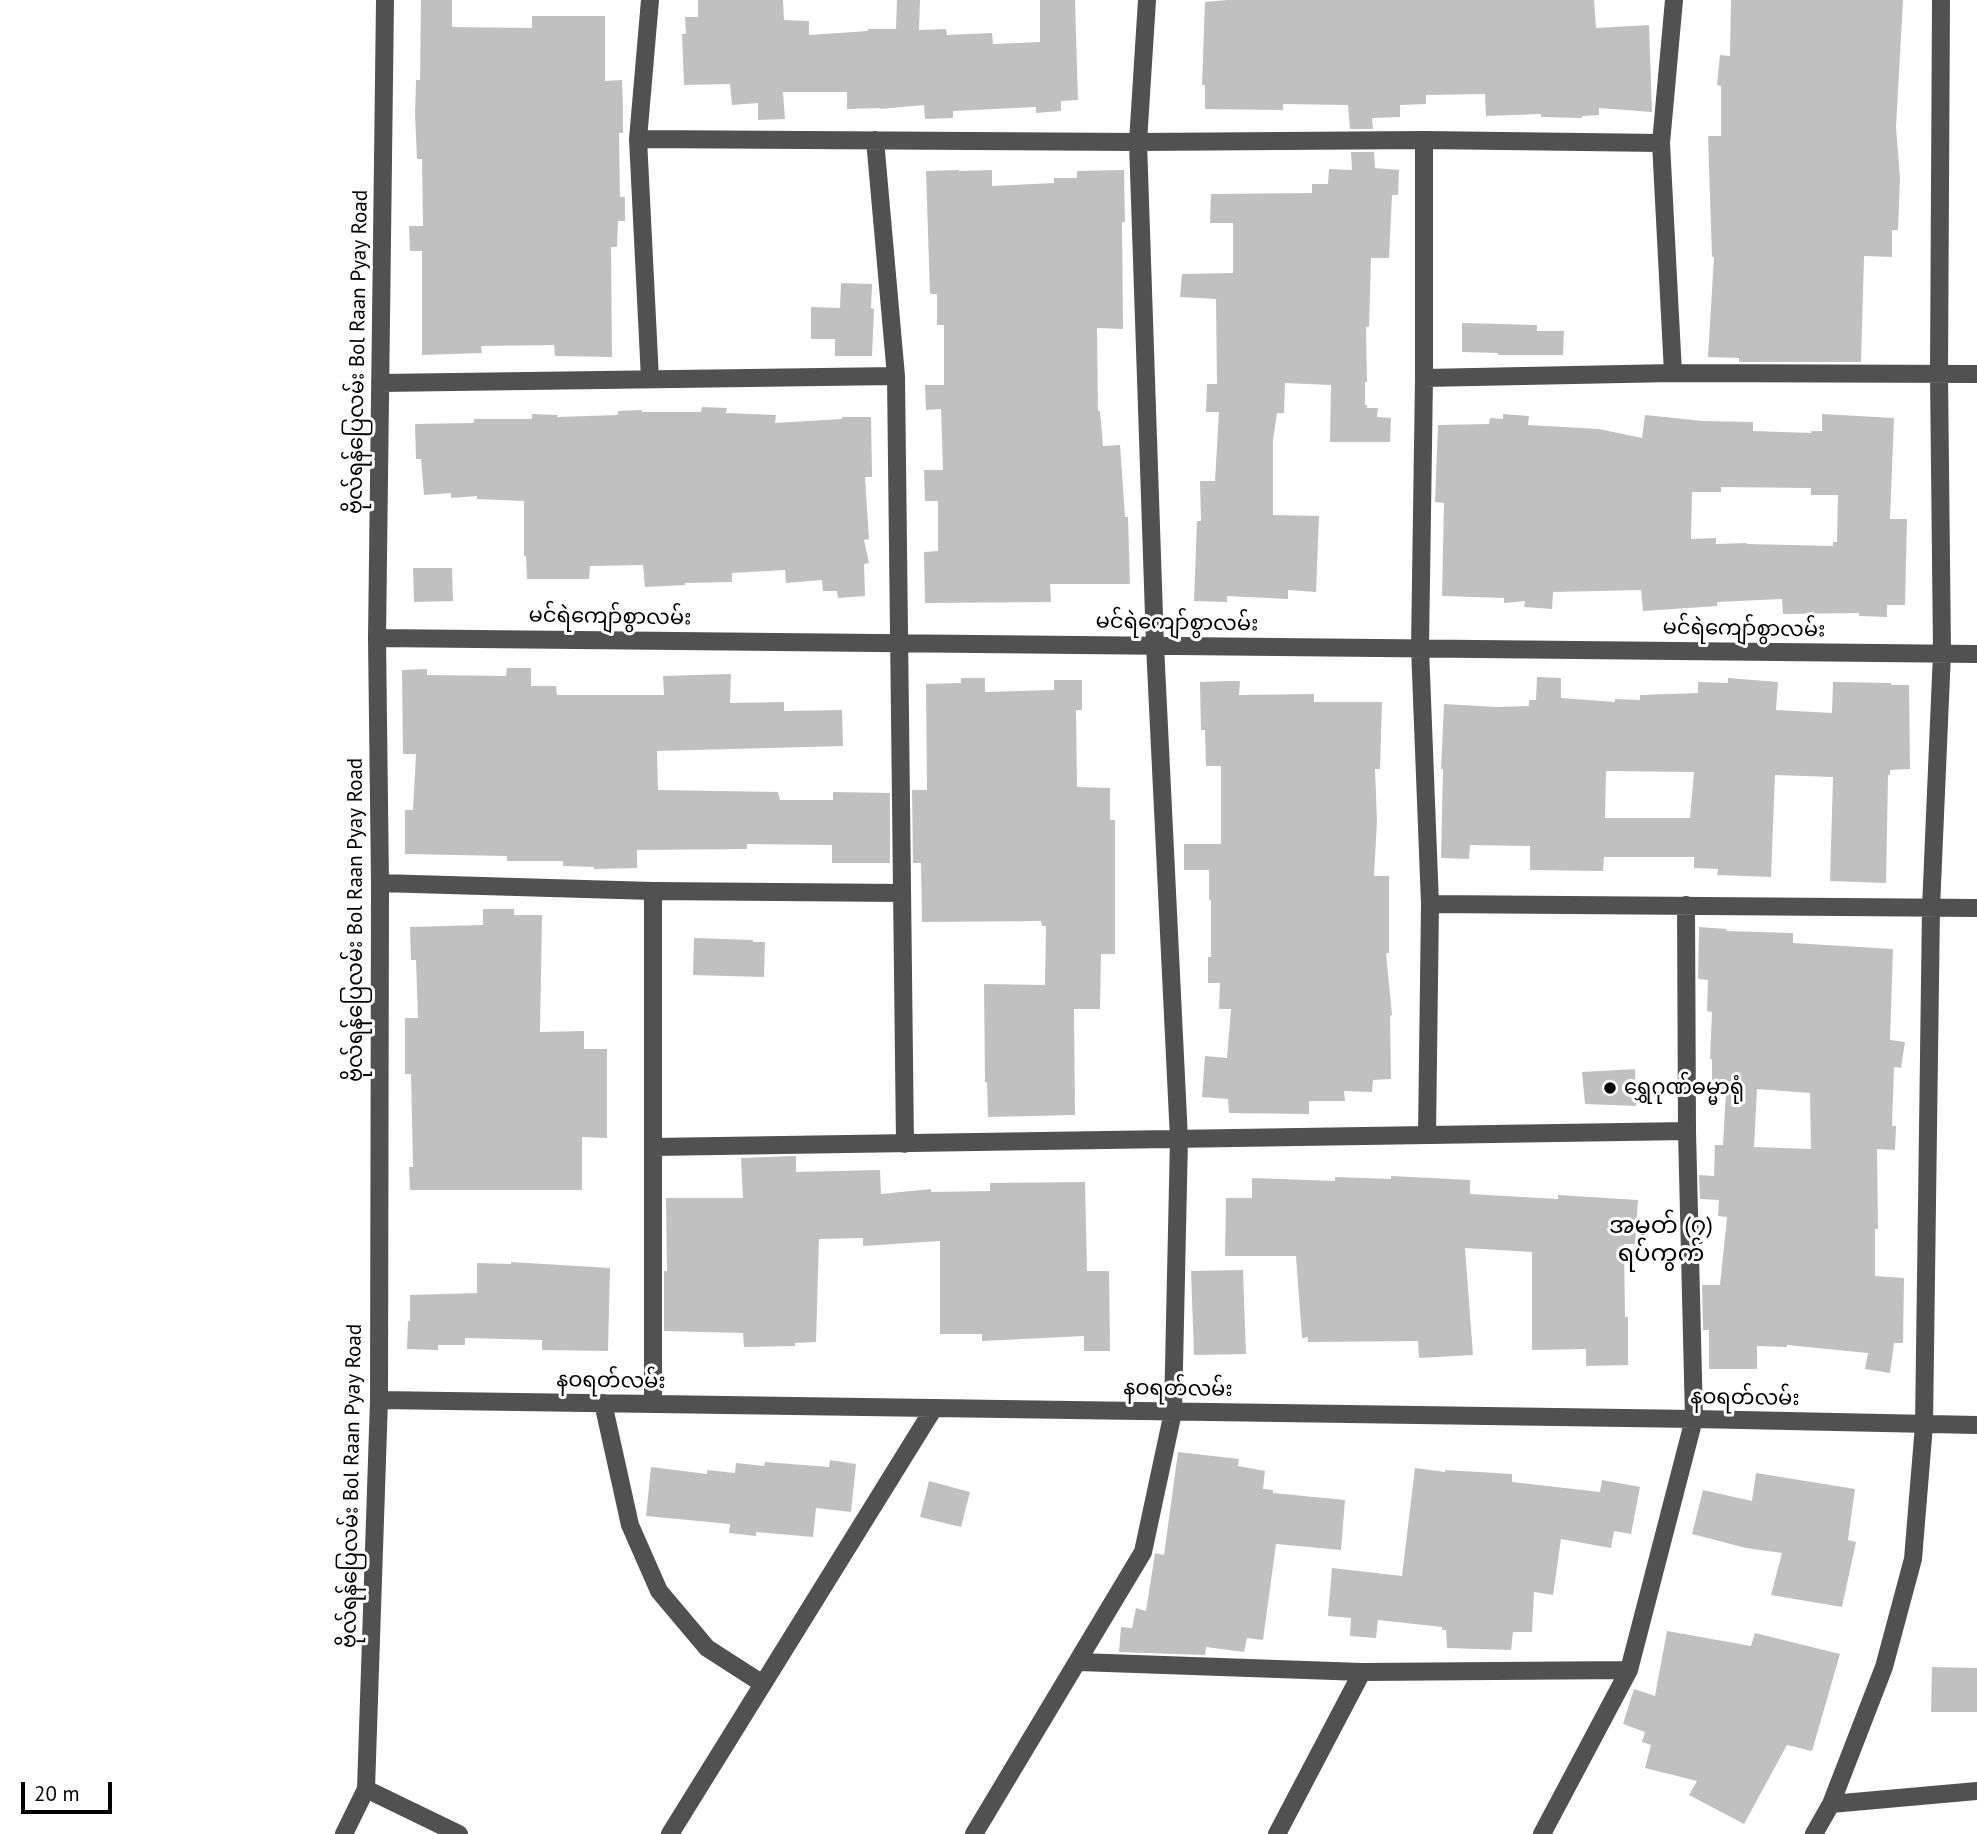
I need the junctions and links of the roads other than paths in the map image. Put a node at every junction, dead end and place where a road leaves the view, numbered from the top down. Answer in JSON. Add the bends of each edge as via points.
{"nodes":[{"id":1,"x":385,"y":0,"type":"edge"},
{"id":2,"x":650,"y":0,"type":"edge"},
{"id":3,"x":1147,"y":0,"type":"edge"},
{"id":4,"x":1674,"y":0,"type":"edge"},
{"id":5,"x":1941,"y":0,"type":"edge"},
{"id":6,"x":638,"y":139,"type":"junction"},
{"id":7,"x":875,"y":140,"type":"junction"},
{"id":8,"x":1424,"y":140,"type":"junction"},
{"id":9,"x":1138,"y":142,"type":"junction"},
{"id":10,"x":1661,"y":143,"type":"junction"},
{"id":11,"x":1673,"y":373,"type":"junction"},
{"id":12,"x":1939,"y":374,"type":"junction"},
{"id":13,"x":1977,"y":374,"type":"edge"},
{"id":14,"x":896,"y":376,"type":"junction"},
{"id":15,"x":1424,"y":378,"type":"junction"},
{"id":16,"x":650,"y":379,"type":"junction"},
{"id":17,"x":380,"y":383,"type":"junction"},
{"id":18,"x":377,"y":638,"type":"junction"},
{"id":19,"x":899,"y":643,"type":"junction"},
{"id":20,"x":1155,"y":645,"type":"junction"},
{"id":21,"x":1420,"y":648,"type":"junction"},
{"id":22,"x":1942,"y":653,"type":"junction"},
{"id":23,"x":1977,"y":653,"type":"edge"},
{"id":24,"x":380,"y":883,"type":"junction"},
{"id":25,"x":653,"y":891,"type":"junction"},
{"id":26,"x":902,"y":893,"type":"junction"},
{"id":27,"x":1430,"y":904,"type":"junction"},
{"id":28,"x":1686,"y":905,"type":"junction"},
{"id":29,"x":1931,"y":908,"type":"junction"},
{"id":30,"x":1977,"y":908,"type":"edge"},
{"id":31,"x":1687,"y":1131,"type":"junction"},
{"id":32,"x":1427,"y":1135,"type":"junction"},
{"id":33,"x":1179,"y":1139,"type":"junction"},
{"id":34,"x":905,"y":1144,"type":"junction"},
{"id":35,"x":653,"y":1147,"type":"junction"},
{"id":36,"x":379,"y":1400,"type":"junction"},
{"id":37,"x":603,"y":1403,"type":"junction"},
{"id":38,"x":653,"y":1404,"type":"junction"},
{"id":39,"x":934,"y":1408,"type":"junction"},
{"id":40,"x":1172,"y":1412,"type":"junction"},
{"id":41,"x":1694,"y":1419,"type":"junction"},
{"id":42,"x":1924,"y":1425,"type":"junction"},
{"id":43,"x":1977,"y":1425,"type":"edge"},
{"id":44,"x":1079,"y":1662,"type":"junction"},
{"id":45,"x":1629,"y":1670,"type":"junction"},
{"id":46,"x":1362,"y":1672,"type":"junction"},
{"id":47,"x":763,"y":1684,"type":"junction"},
{"id":48,"x":366,"y":1789,"type":"junction"},
{"id":49,"x":1977,"y":1791,"type":"edge"},
{"id":50,"x":1831,"y":1804,"type":"junction"},
{"id":51,"x":344,"y":1834,"type":"edge"},
{"id":52,"x":459,"y":1834,"type":"edge"},
{"id":53,"x":670,"y":1834,"type":"edge"},
{"id":54,"x":974,"y":1834,"type":"edge"},
{"id":55,"x":1277,"y":1834,"type":"edge"},
{"id":56,"x":1542,"y":1834,"type":"edge"},
{"id":57,"x":1814,"y":1834,"type":"edge"}],
"edges":[{"from":1,"to":17,"type":"street","name":"ဗိုလ်ရန်ပြေလမ်း Bol Raan Pyay Road"},
{"from":2,"to":6,"type":"street"},
{"from":3,"to":9,"type":"street"},
{"from":4,"to":10,"type":"street"},
{"from":5,"to":12,"type":"street"},
{"from":6,"to":7,"type":"street"},
{"from":6,"to":16,"type":"street"},
{"from":7,"to":9,"type":"street"},
{"from":7,"to":14,"type":"street"},
{"from":8,"to":9,"type":"street"},
{"from":8,"to":10,"type":"street"},
{"from":8,"to":15,"type":"street"},
{"from":9,"to":20,"type":"street"},
{"from":10,"to":11,"type":"street"},
{"from":11,"to":12,"type":"street"},
{"from":11,"to":15,"type":"street"},
{"from":12,"to":13,"type":"street"},
{"from":12,"to":22,"type":"street"},
{"from":14,"to":16,"type":"street"},
{"from":14,"to":19,"type":"street"},
{"from":15,"to":21,"type":"street"},
{"from":16,"to":17,"type":"street"},
{"from":17,"to":18,"type":"street","name":"ဗိုလ်ရန်ပြေလမ်း Bol Raan Pyay Road"},
{"from":18,"to":19,"type":"street","name":"မင်ရဲကျော်စွာလမ်း"},
{"from":18,"to":24,"type":"street","name":"ဗိုလ်ရန်ပြေလမ်း Bol Raan Pyay Road"},
{"from":19,"to":20,"type":"street","name":"မင်ရဲကျော်စွာလမ်း"},
{"from":19,"to":26,"type":"street"},
{"from":20,"to":21,"type":"street","name":"မင်ရဲကျော်စွာလမ်း"},
{"from":20,"to":33,"type":"street"},
{"from":21,"to":22,"type":"street","name":"မင်ရဲကျော်စွာလမ်း"},
{"from":21,"to":27,"type":"street"},
{"from":22,"to":23,"type":"street","name":"မင်ရဲကျော်စွာလမ်း"},
{"from":22,"to":29,"type":"street"},
{"from":24,"to":25,"type":"street"},
{"from":24,"to":36,"type":"street","name":"ဗိုလ်ရန်ပြေလမ်း Bol Raan Pyay Road"},
{"from":25,"to":26,"type":"street"},
{"from":25,"to":35,"type":"street"},
{"from":26,"to":34,"type":"street"},
{"from":27,"to":28,"type":"street"},
{"from":27,"to":32,"type":"street"},
{"from":28,"to":29,"type":"street"},
{"from":28,"to":31,"type":"street"},
{"from":29,"to":30,"type":"street"},
{"from":29,"to":42,"type":"street"},
{"from":31,"to":32,"type":"street"},
{"from":31,"to":41,"type":"street"},
{"from":32,"to":33,"type":"street"},
{"from":33,"to":34,"type":"street"},
{"from":33,"to":40,"type":"street"},
{"from":34,"to":35,"type":"street"},
{"from":35,"to":38,"type":"street"},
{"from":36,"to":37,"type":"street","name":"နဝရတ်လမ်း"},
{"from":36,"to":48,"type":"street","name":"ဗိုလ်ရန်ပြေလမ်း Bol Raan Pyay Road"},
{"from":37,"to":38,"type":"street","name":"နဝရတ်လမ်း"},
{"from":37,"to":47,"type":"street","via":[[630,1525],[659,1591],[707,1648]]},
{"from":38,"to":39,"type":"street","name":"နဝရတ်လမ်း"},
{"from":39,"to":40,"type":"street","name":"နဝရတ်လမ်း"},
{"from":39,"to":47,"type":"street"},
{"from":40,"to":41,"type":"street","name":"နဝရတ်လမ်း"},
{"from":40,"to":44,"type":"street","via":[[1143,1552]]},
{"from":41,"to":42,"type":"street","name":"နဝရတ်လမ်း"},
{"from":41,"to":45,"type":"street"},
{"from":42,"to":43,"type":"street","name":"နဝရတ်လမ်း"},
{"from":42,"to":50,"type":"street","via":[[1913,1559],[1884,1667]]},
{"from":44,"to":46,"type":"street"},
{"from":44,"to":54,"type":"street"},
{"from":45,"to":46,"type":"street"},
{"from":45,"to":56,"type":"street"},
{"from":46,"to":55,"type":"street"},
{"from":47,"to":53,"type":"street"},
{"from":48,"to":51,"type":"street","name":"ဗိုလ်ရန်ပြေလမ်း Bol Raan Pyay Road"},
{"from":48,"to":52,"type":"street"},
{"from":49,"to":50,"type":"street"},
{"from":50,"to":57,"type":"street"}]}
